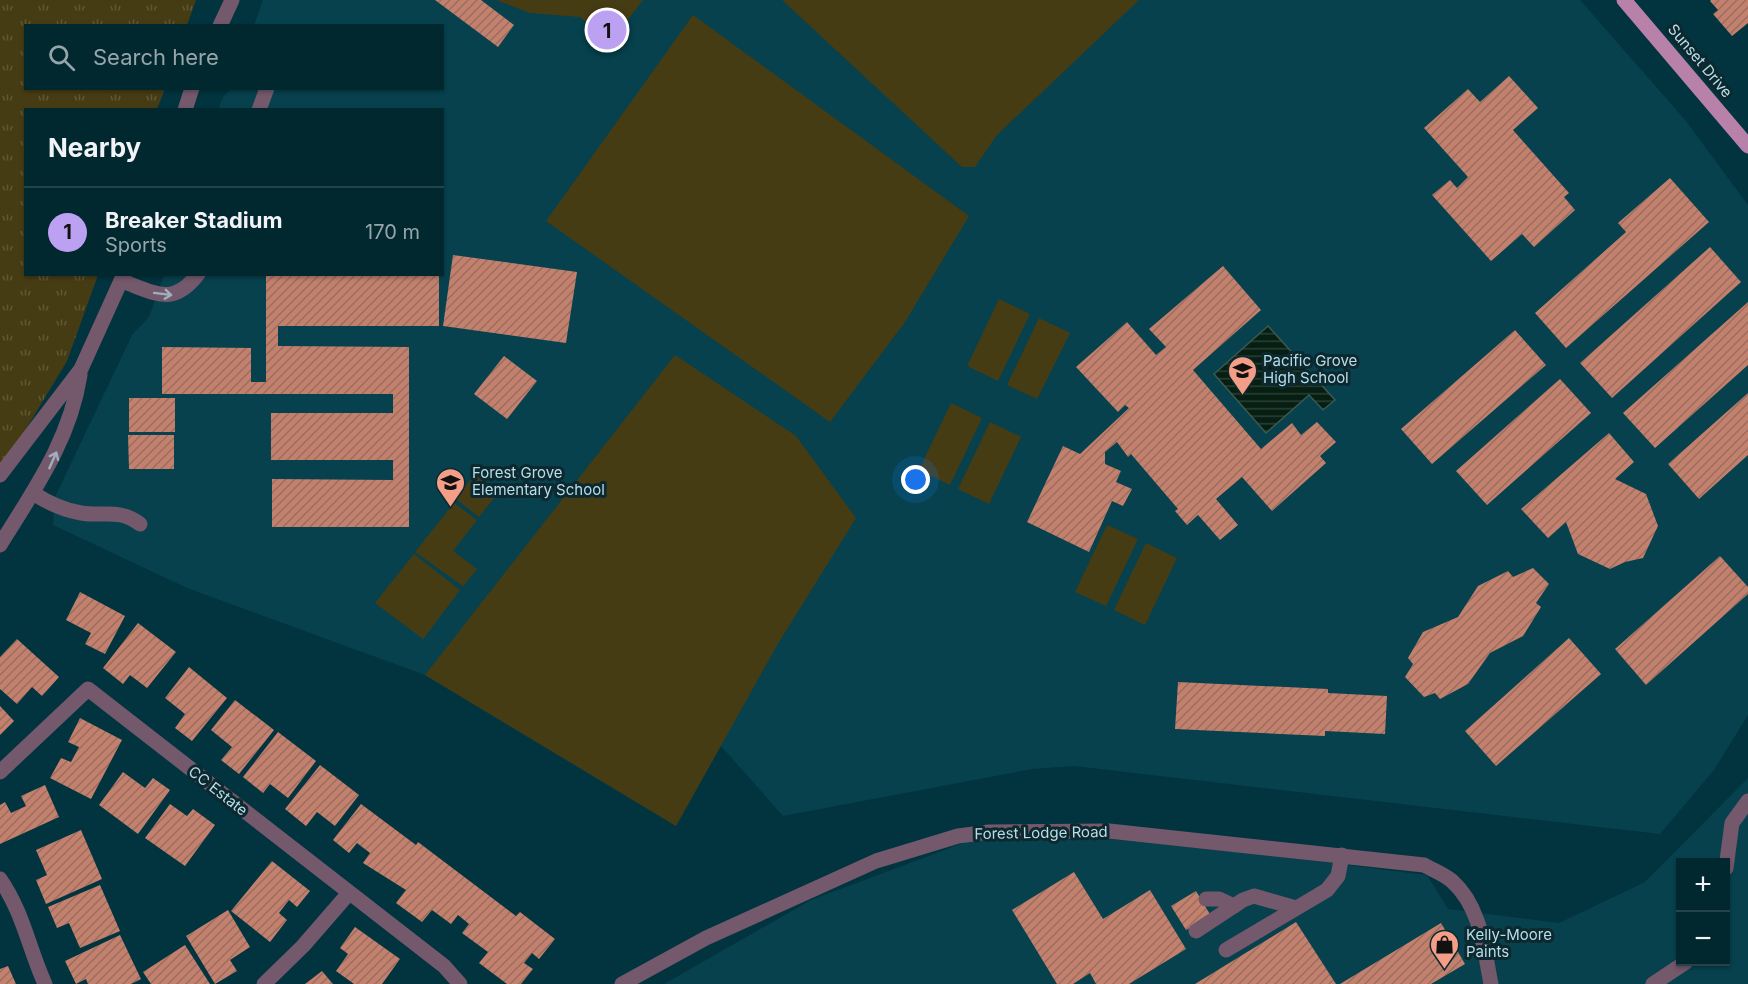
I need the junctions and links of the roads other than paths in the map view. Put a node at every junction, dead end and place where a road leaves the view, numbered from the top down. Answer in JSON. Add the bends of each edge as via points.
{"nodes":[{"id":1,"x":232,"y":0,"type":"edge"},
{"id":2,"x":1624,"y":0,"type":"edge"},
{"id":3,"x":221,"y":24,"type":"edge"},
{"id":4,"x":191,"y":90,"type":"edge"},
{"id":5,"x":266,"y":90,"type":"edge"},
{"id":6,"x":186,"y":108,"type":"edge"},
{"id":7,"x":260,"y":108,"type":"edge"},
{"id":8,"x":1748,"y":146,"type":"edge"},
{"id":9,"x":197,"y":276,"type":"edge"},
{"id":10,"x":123,"y":278,"type":"edge"},
{"id":11,"x":81,"y":369,"type":"junction"},
{"id":12,"x":0,"y":475,"type":"edge"},
{"id":13,"x":33,"y":493,"type":"junction"},
{"id":14,"x":140,"y":524,"type":"dead end"},
{"id":15,"x":0,"y":545,"type":"edge"},
{"id":16,"x":0,"y":772,"type":"edge"},
{"id":17,"x":1748,"y":801,"type":"edge"},
{"id":18,"x":1342,"y":855,"type":"junction"},
{"id":19,"x":1727,"y":858,"type":"edge"},
{"id":20,"x":0,"y":879,"type":"edge"},
{"id":21,"x":349,"y":893,"type":"junction"},
{"id":22,"x":1206,"y":899,"type":"dead end"},
{"id":23,"x":1234,"y":906,"type":"junction"},
{"id":24,"x":1296,"y":908,"type":"junction"},
{"id":25,"x":1196,"y":931,"type":"dead end"},
{"id":26,"x":1226,"y":950,"type":"dead end"},
{"id":27,"x":1680,"y":966,"type":"edge"},
{"id":28,"x":45,"y":984,"type":"edge"},
{"id":29,"x":264,"y":984,"type":"edge"},
{"id":30,"x":460,"y":984,"type":"edge"},
{"id":31,"x":622,"y":984,"type":"edge"},
{"id":32,"x":1491,"y":984,"type":"edge"},
{"id":33,"x":1653,"y":984,"type":"edge"}],
"edges":[{"from":1,"to":3,"type":"street"},
{"from":2,"to":8,"type":"main road","name":"Sunset Drive"},
{"from":4,"to":6,"type":"street"},
{"from":5,"to":7,"type":"street"},
{"from":10,"to":9,"type":"street","one_way":true,"via":[[166,296],[179,294]]},
{"from":10,"to":11,"type":"street"},
{"from":11,"to":12,"type":"street"},
{"from":13,"to":11,"type":"street","one_way":true,"via":[[66,429]]},
{"from":13,"to":14,"type":"street","via":[[56,506],[82,513],[120,513]]},
{"from":13,"to":15,"type":"street"},
{"from":16,"to":21,"type":"street","name":"CC Estate","via":[[88,689]]},
{"from":17,"to":19,"type":"street","via":[[1732,823]]},
{"from":18,"to":24,"type":"street","via":[[1338,876],[1327,890]]},
{"from":18,"to":31,"type":"street","name":"Forest Lodge Road","via":[[1108,831],[958,836],[876,861],[706,938]]},
{"from":18,"to":32,"type":"street","name":"Forest Lodge Road","via":[[1424,865],[1451,880],[1464,893],[1478,921]]},
{"from":20,"to":28,"type":"street","via":[[15,900]]},
{"from":21,"to":29,"type":"street"},
{"from":21,"to":30,"type":"street","name":"CC Estate","via":[[444,966]]},
{"from":22,"to":23,"type":"street","via":[[1219,899]]},
{"from":23,"to":24,"type":"street","via":[[1254,896]]},
{"from":23,"to":25,"type":"street"},
{"from":24,"to":26,"type":"street"},
{"from":27,"to":33,"type":"street"}]}
